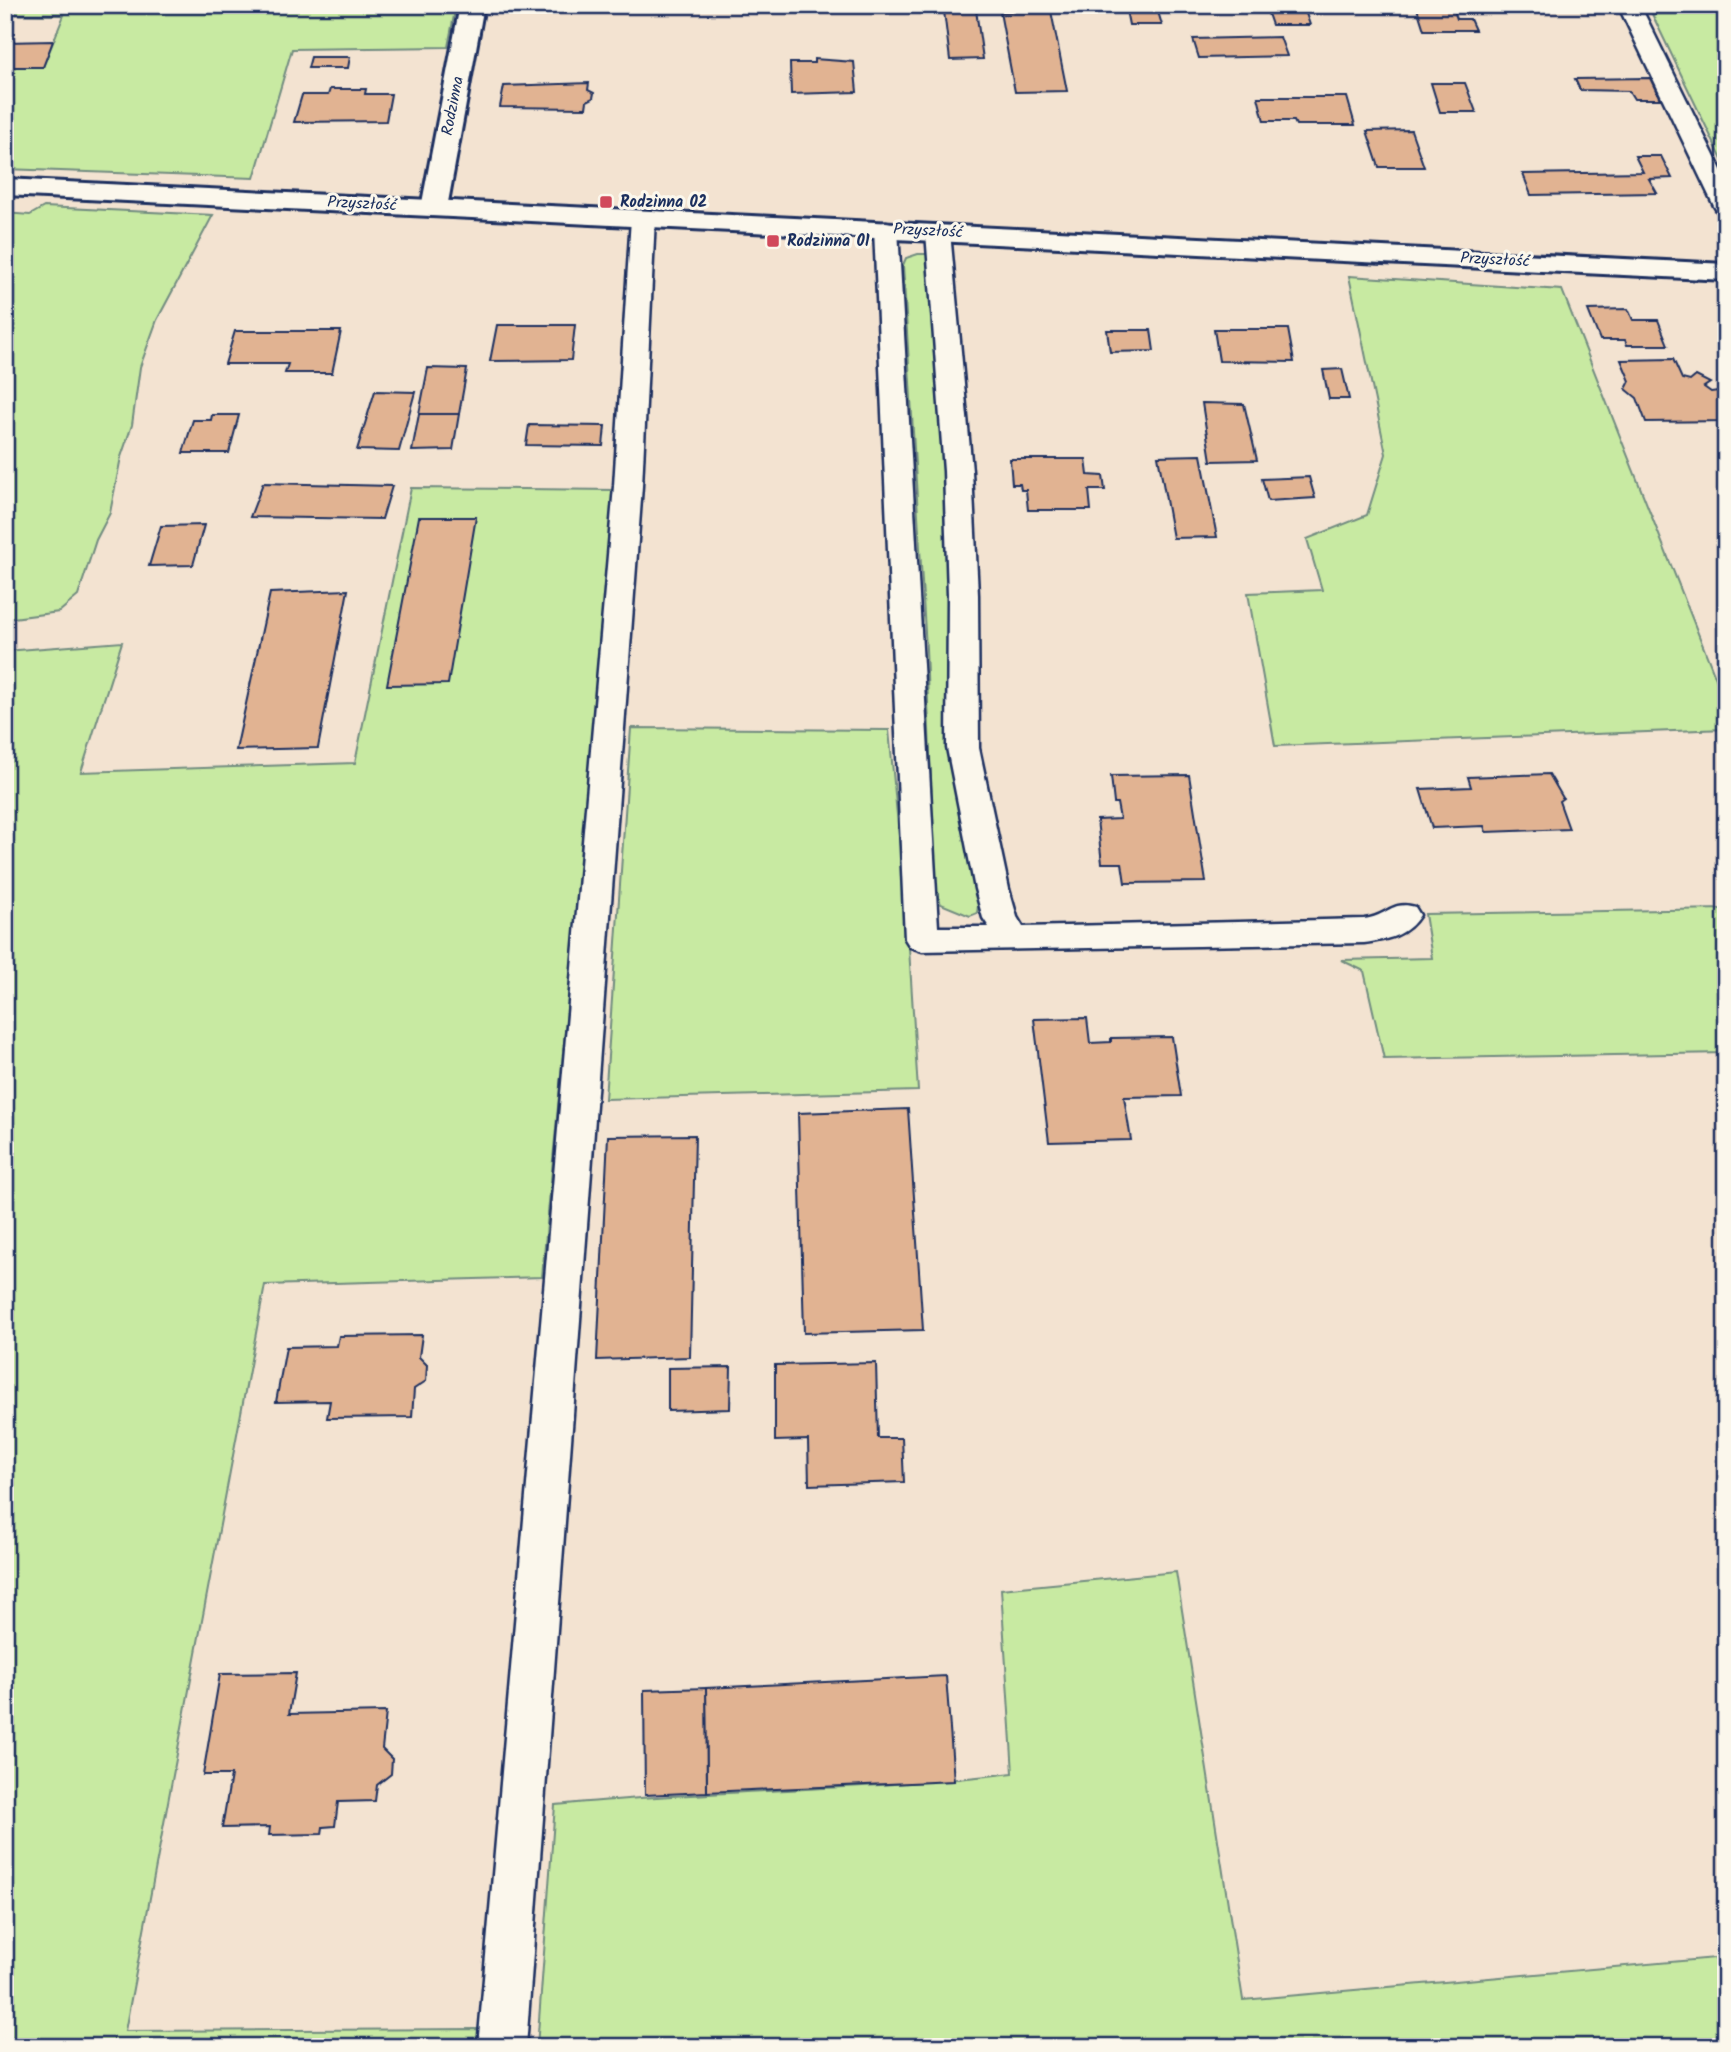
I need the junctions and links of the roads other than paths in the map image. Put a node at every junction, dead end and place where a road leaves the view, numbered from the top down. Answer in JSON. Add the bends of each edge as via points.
{"nodes":[{"id":1,"x":472,"y":5,"type":"edge"},
{"id":2,"x":1629,"y":5,"type":"edge"},
{"id":3,"x":5,"y":187,"type":"edge"},
{"id":4,"x":1726,"y":206,"type":"edge"},
{"id":5,"x":434,"y":208,"type":"junction"},
{"id":6,"x":643,"y":218,"type":"junction"},
{"id":7,"x":886,"y":229,"type":"junction"},
{"id":8,"x":938,"y":232,"type":"junction"},
{"id":9,"x":1726,"y":272,"type":"edge"},
{"id":10,"x":1403,"y":915,"type":"dead end"},
{"id":11,"x":1013,"y":939,"type":"junction"},
{"id":12,"x":502,"y":2047,"type":"edge"}],
"edges":[{"from":1,"to":5,"type":"street","name":"Rodzinna"},
{"from":2,"to":4,"type":"lane"},
{"from":3,"to":5,"type":"street","name":"Przyszłość"},
{"from":5,"to":6,"type":"street","name":"Przyszłość"},
{"from":6,"to":7,"type":"street","name":"Przyszłość"},
{"from":6,"to":12,"type":"lane","via":[[627,500]]},
{"from":7,"to":8,"type":"street","name":"Przyszłość"},
{"from":7,"to":11,"type":"lane","via":[[922,939]]},
{"from":8,"to":9,"type":"street","name":"Przyszłość"},
{"from":8,"to":11,"type":"lane","via":[[958,471],[963,748],[992,889],[1000,918]]},
{"from":10,"to":11,"type":"lane","via":[[1385,929],[1364,931]]}]}
